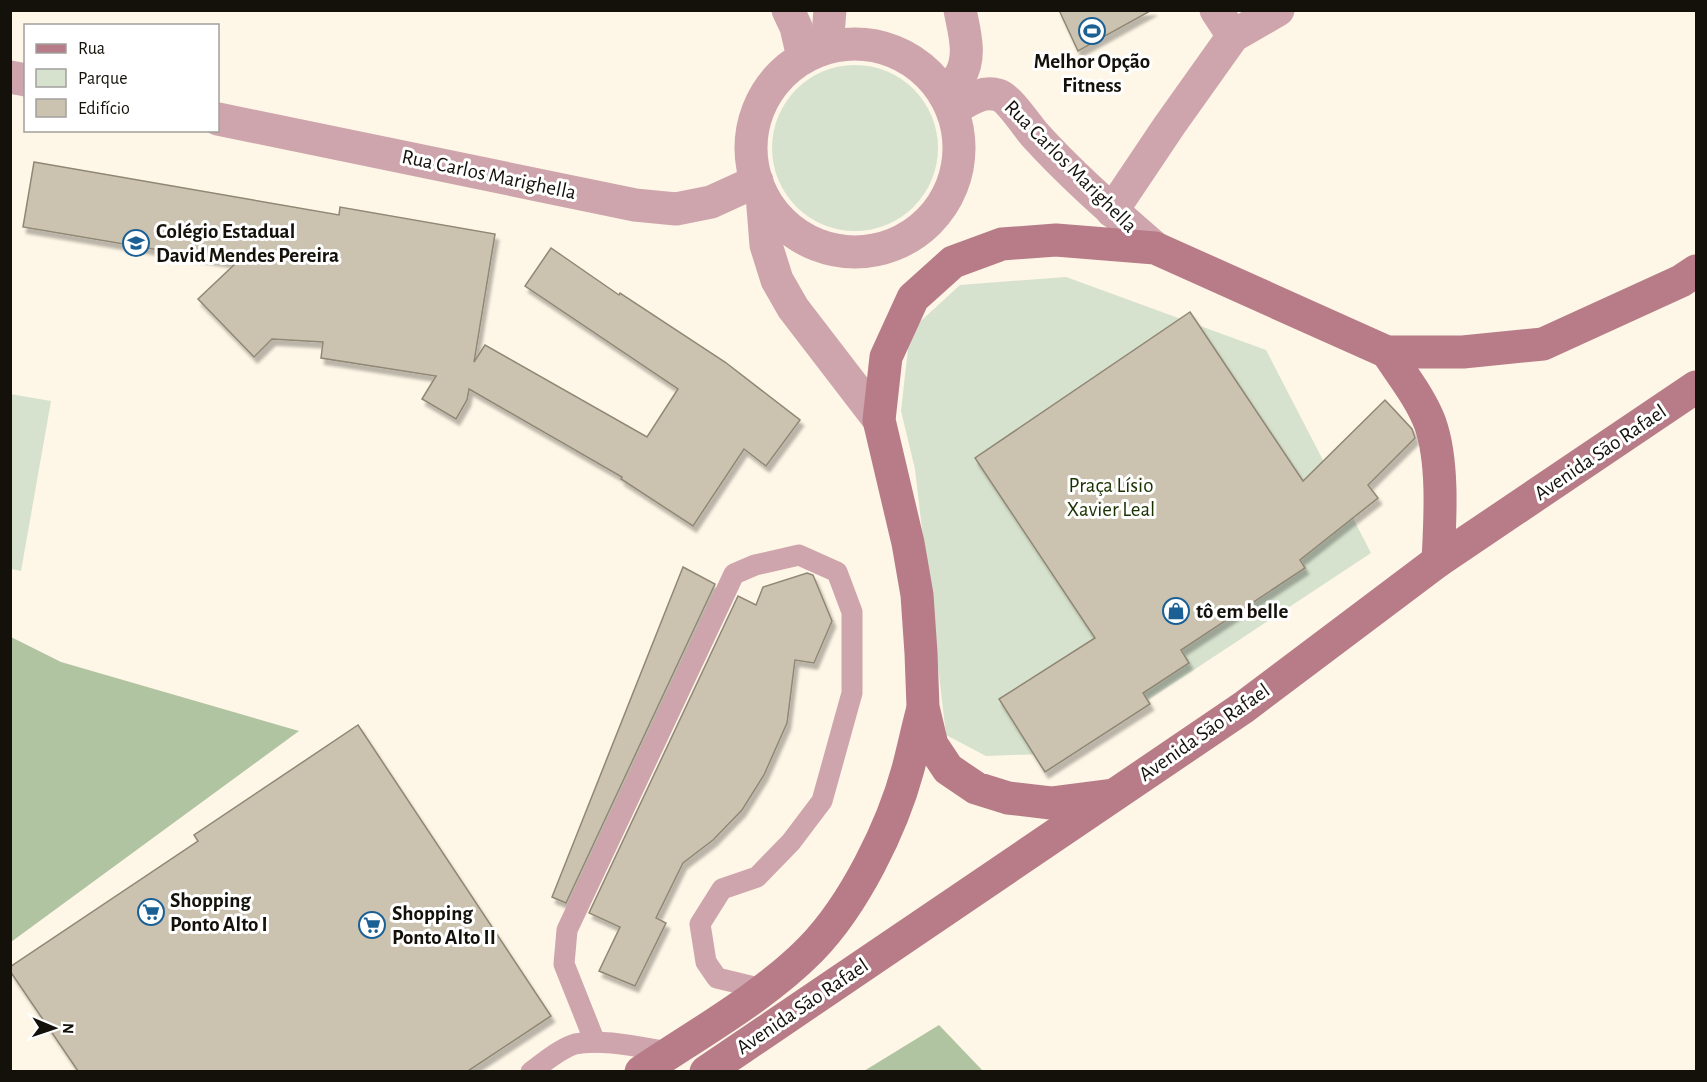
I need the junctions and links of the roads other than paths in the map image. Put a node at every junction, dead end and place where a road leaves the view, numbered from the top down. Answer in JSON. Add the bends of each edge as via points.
{"nodes":[{"id":1,"x":788,"y":10,"type":"edge"},
{"id":2,"x":830,"y":10,"type":"edge"},
{"id":3,"x":960,"y":10,"type":"edge"},
{"id":4,"x":1278,"y":10,"type":"edge"},
{"id":5,"x":1224,"y":23,"type":"edge"},
{"id":6,"x":815,"y":52,"type":"junction"},
{"id":7,"x":948,"y":102,"type":"junction"},
{"id":8,"x":219,"y":119,"type":"edge"},
{"id":9,"x":760,"y":188,"type":"junction"},
{"id":10,"x":1112,"y":211,"type":"junction"},
{"id":11,"x":1155,"y":248,"type":"junction"},
{"id":12,"x":1696,"y":271,"type":"edge"},
{"id":13,"x":1387,"y":352,"type":"junction"},
{"id":14,"x":1696,"y":387,"type":"edge"},
{"id":15,"x":879,"y":420,"type":"junction"},
{"id":16,"x":1438,"y":561,"type":"junction"},
{"id":17,"x":923,"y":707,"type":"junction"},
{"id":18,"x":1113,"y":795,"type":"junction"},
{"id":19,"x":763,"y":989,"type":"junction"},
{"id":20,"x":595,"y":1042,"type":"junction"},
{"id":21,"x":670,"y":1052,"type":"junction"},
{"id":22,"x":531,"y":1071,"type":"edge"},
{"id":23,"x":641,"y":1071,"type":"edge"},
{"id":24,"x":706,"y":1071,"type":"edge"}],
"edges":[{"from":1,"to":6,"type":"street"},
{"from":2,"to":6,"type":"street"},
{"from":3,"to":7,"type":"street","via":[[966,36],[964,63]]},
{"from":4,"to":5,"type":"street"},
{"from":5,"to":10,"type":"street","via":[[1169,126]]},
{"from":6,"to":7,"type":"street","via":[[860,43],[894,51],[922,68]]},
{"from":6,"to":9,"type":"street","via":[[781,75],[764,98],[754,125],[751,153]]},
{"from":7,"to":9,"type":"street","via":[[958,138],[957,166],[948,194],[932,218],[910,236],[884,248],[856,252],[828,249],[802,237],[779,219]]},
{"from":7,"to":10,"type":"street","name":"Rua Carlos Marighella","via":[[978,95],[1002,96],[1046,147]]},
{"from":8,"to":9,"type":"street","name":"Rua Carlos Marighella","via":[[635,205],[676,209]]},
{"from":9,"to":15,"type":"street","via":[[766,245],[777,280],[793,308]]},
{"from":10,"to":11,"type":"street","name":"Rua Carlos Marighella"},
{"from":11,"to":13,"type":"main road"},
{"from":11,"to":15,"type":"main road","via":[[1056,240],[1002,244],[953,262],[913,298],[886,357]]},
{"from":12,"to":13,"type":"main road","via":[[1543,344],[1463,352]]},
{"from":13,"to":16,"type":"main road","via":[[1418,398],[1430,424],[1440,495]]},
{"from":14,"to":16,"type":"main road","name":"Avenida São Rafael"},
{"from":15,"to":17,"type":"main road","via":[[917,595]]},
{"from":16,"to":18,"type":"main road","name":"Avenida São Rafael","via":[[1244,707]]},
{"from":17,"to":18,"type":"main road","via":[[932,745],[948,770],[976,788],[1008,798],[1051,803]]},
{"from":17,"to":19,"type":"main road","name":"Avenida São Rafael","via":[[908,771],[867,870],[812,948]]},
{"from":18,"to":24,"type":"main road","name":"Avenida São Rafael"},
{"from":19,"to":20,"type":"lane","via":[[717,978],[706,962],[700,924],[722,889],[757,877],[791,842],[822,801],[852,693],[852,612],[837,572],[799,555],[754,565],[734,574],[567,930],[564,964]]},
{"from":19,"to":21,"type":"main road","name":"Avenida São Rafael"},
{"from":20,"to":21,"type":"lane"},
{"from":20,"to":22,"type":"lane","via":[[574,1044]]},
{"from":21,"to":23,"type":"main road","name":"Avenida São Rafael"}]}
